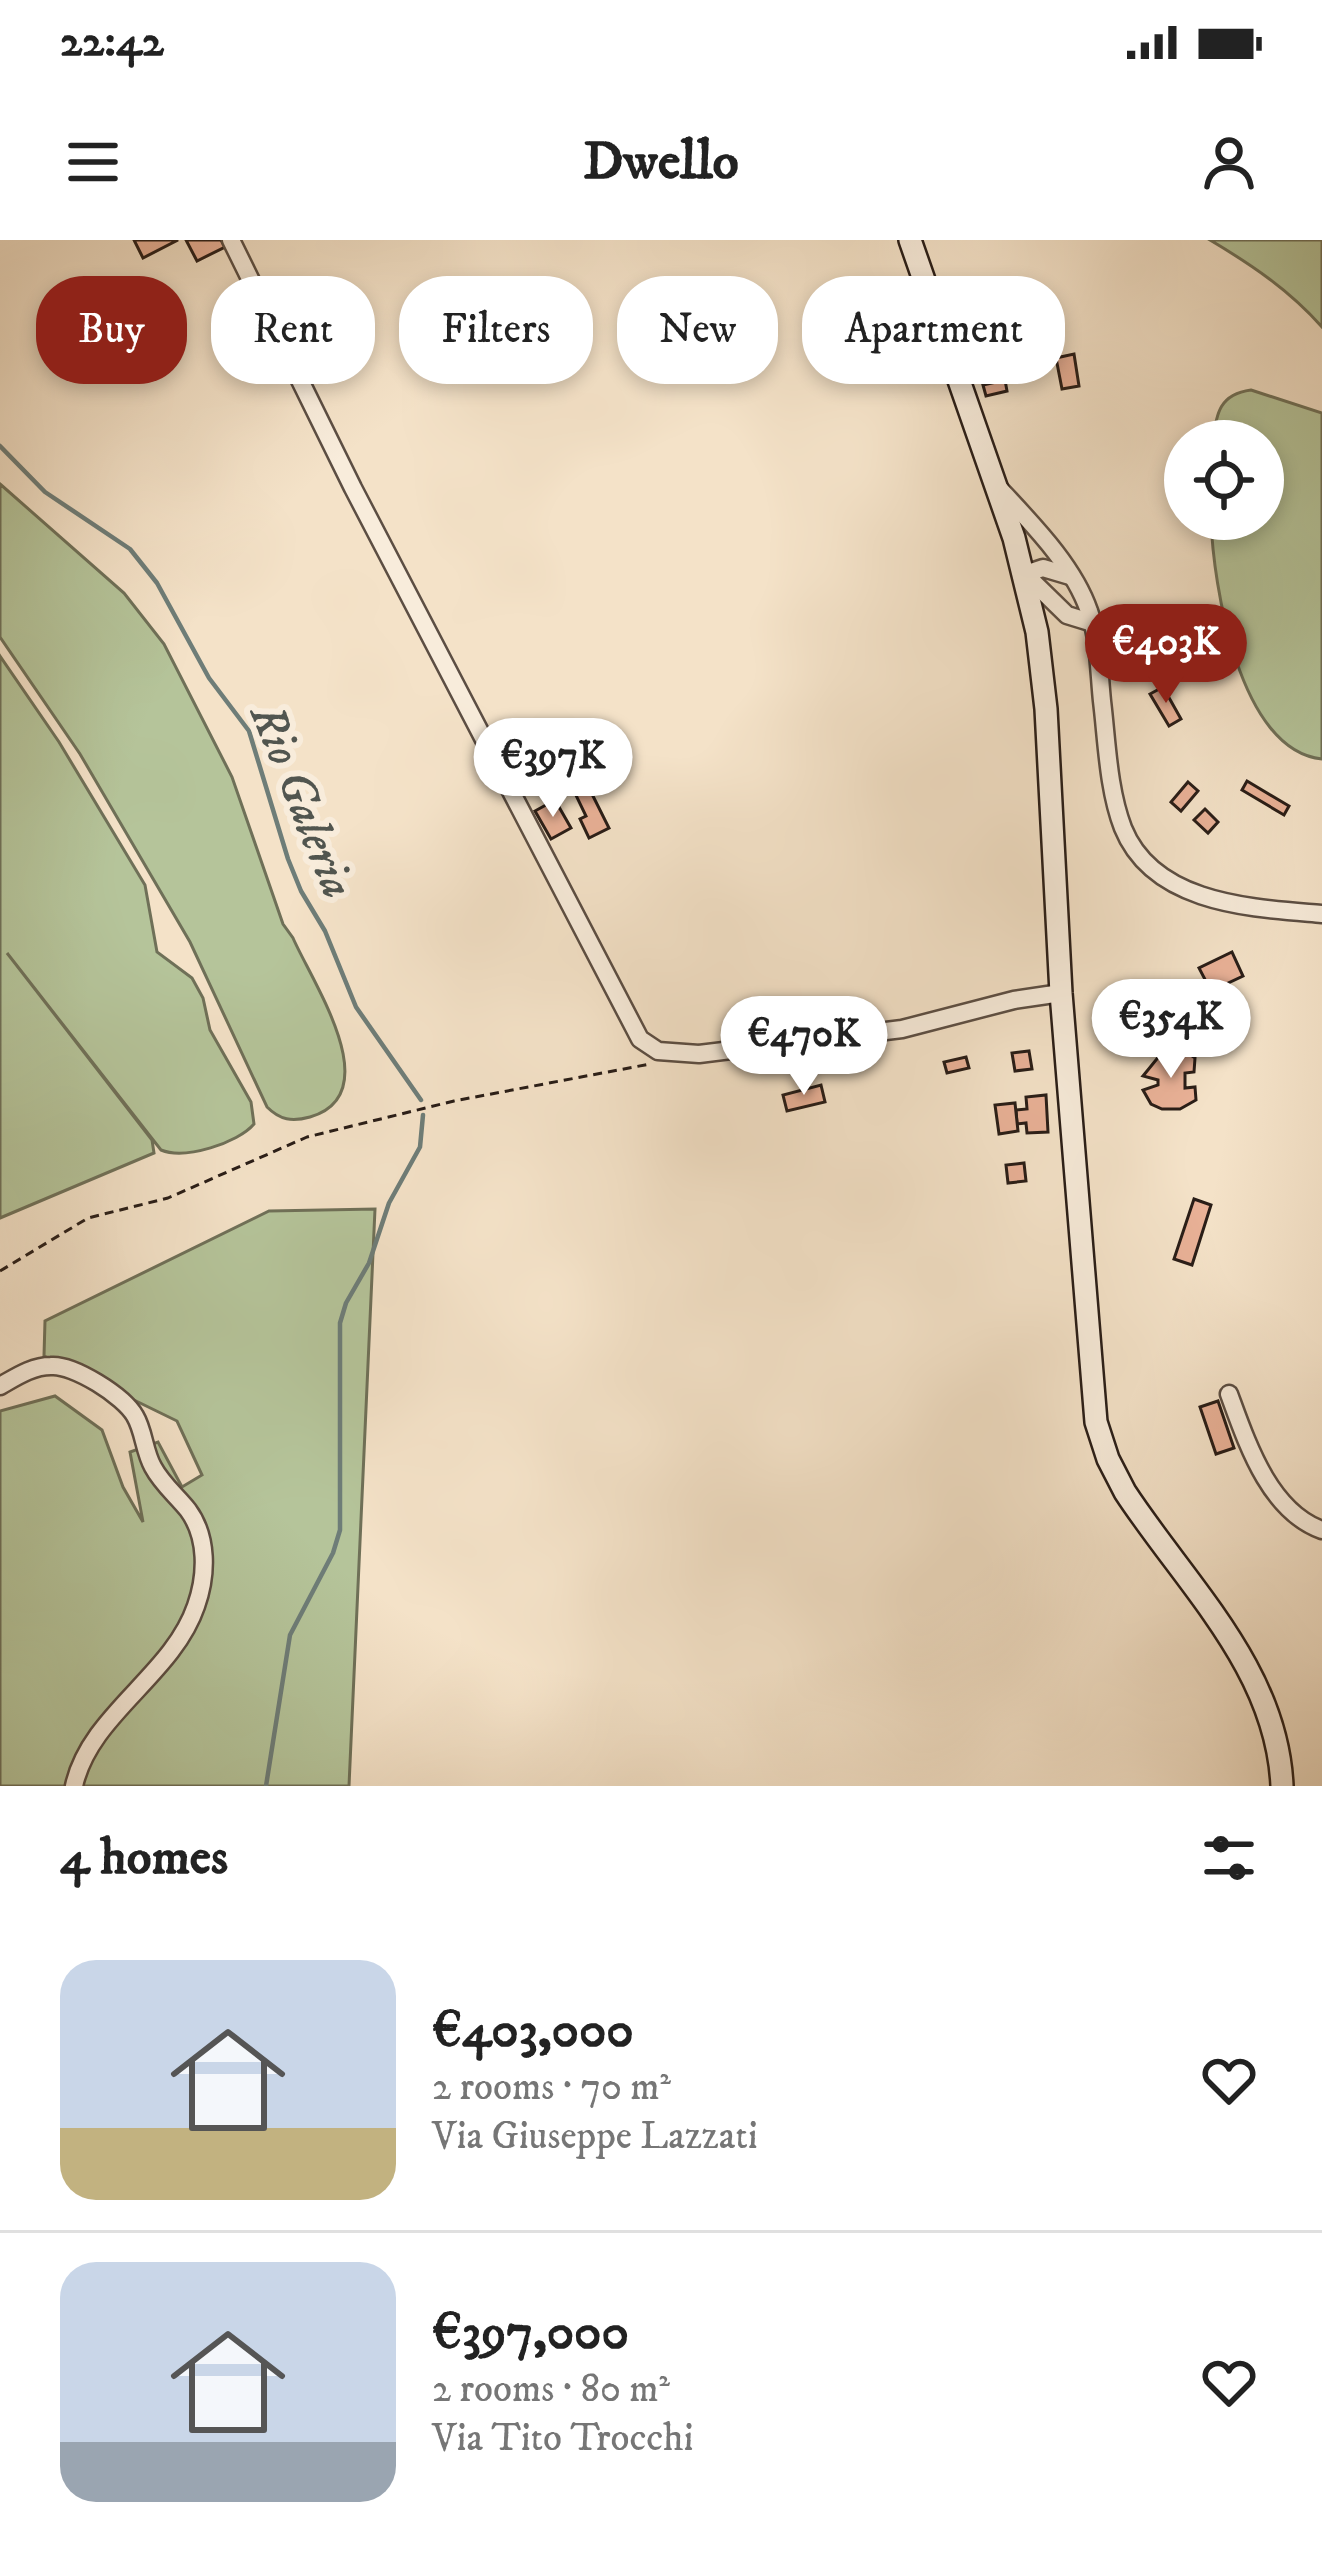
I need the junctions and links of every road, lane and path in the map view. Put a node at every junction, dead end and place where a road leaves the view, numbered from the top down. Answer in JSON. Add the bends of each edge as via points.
{"nodes":[{"id":1,"x":231,"y":240,"type":"edge"},
{"id":2,"x":910,"y":240,"type":"edge"},
{"id":3,"x":994,"y":483,"type":"junction"},
{"id":4,"x":1024,"y":574,"type":"junction"},
{"id":5,"x":1071,"y":576,"type":"junction"},
{"id":6,"x":1067,"y":615,"type":"junction"},
{"id":7,"x":1093,"y":623,"type":"junction"},
{"id":8,"x":1037,"y":632,"type":"junction"},
{"id":9,"x":1322,"y":914,"type":"edge"},
{"id":10,"x":1061,"y":993,"type":"junction"},
{"id":11,"x":654,"y":1063,"type":"dead end"},
{"id":12,"x":0,"y":1271,"type":"edge"},
{"id":13,"x":0,"y":1385,"type":"edge"},
{"id":14,"x":1229,"y":1394,"type":"dead end"},
{"id":15,"x":1322,"y":1530,"type":"edge"},
{"id":16,"x":74,"y":1786,"type":"edge"},
{"id":17,"x":1282,"y":1786,"type":"edge"}],
"edges":[{"from":1,"to":10,"type":"street","via":[[640,1039],[658,1051],[699,1054],[902,1029]]},
{"from":2,"to":3,"type":"main road"},
{"from":3,"to":4,"type":"main road"},
{"from":3,"to":5,"type":"street"},
{"from":4,"to":5,"type":"street","via":[[1043,568]]},
{"from":4,"to":6,"type":"street"},
{"from":4,"to":8,"type":"main road"},
{"from":5,"to":7,"type":"street"},
{"from":6,"to":7,"type":"street"},
{"from":6,"to":8,"type":"street"},
{"from":7,"to":9,"type":"street","via":[[1115,801],[1134,848],[1201,896]]},
{"from":8,"to":10,"type":"main road"},
{"from":10,"to":17,"type":"main road","via":[[1100,1434],[1125,1492],[1258,1685],[1276,1734]]},
{"from":11,"to":12,"type":"path","via":[[289,1143],[156,1202],[88,1218]]},
{"from":13,"to":16,"type":"street","via":[[60,1366],[120,1398],[136,1417],[157,1474],[202,1539],[191,1619],[90,1747]]},
{"from":14,"to":15,"type":"street","via":[[1282,1502]]}]}
